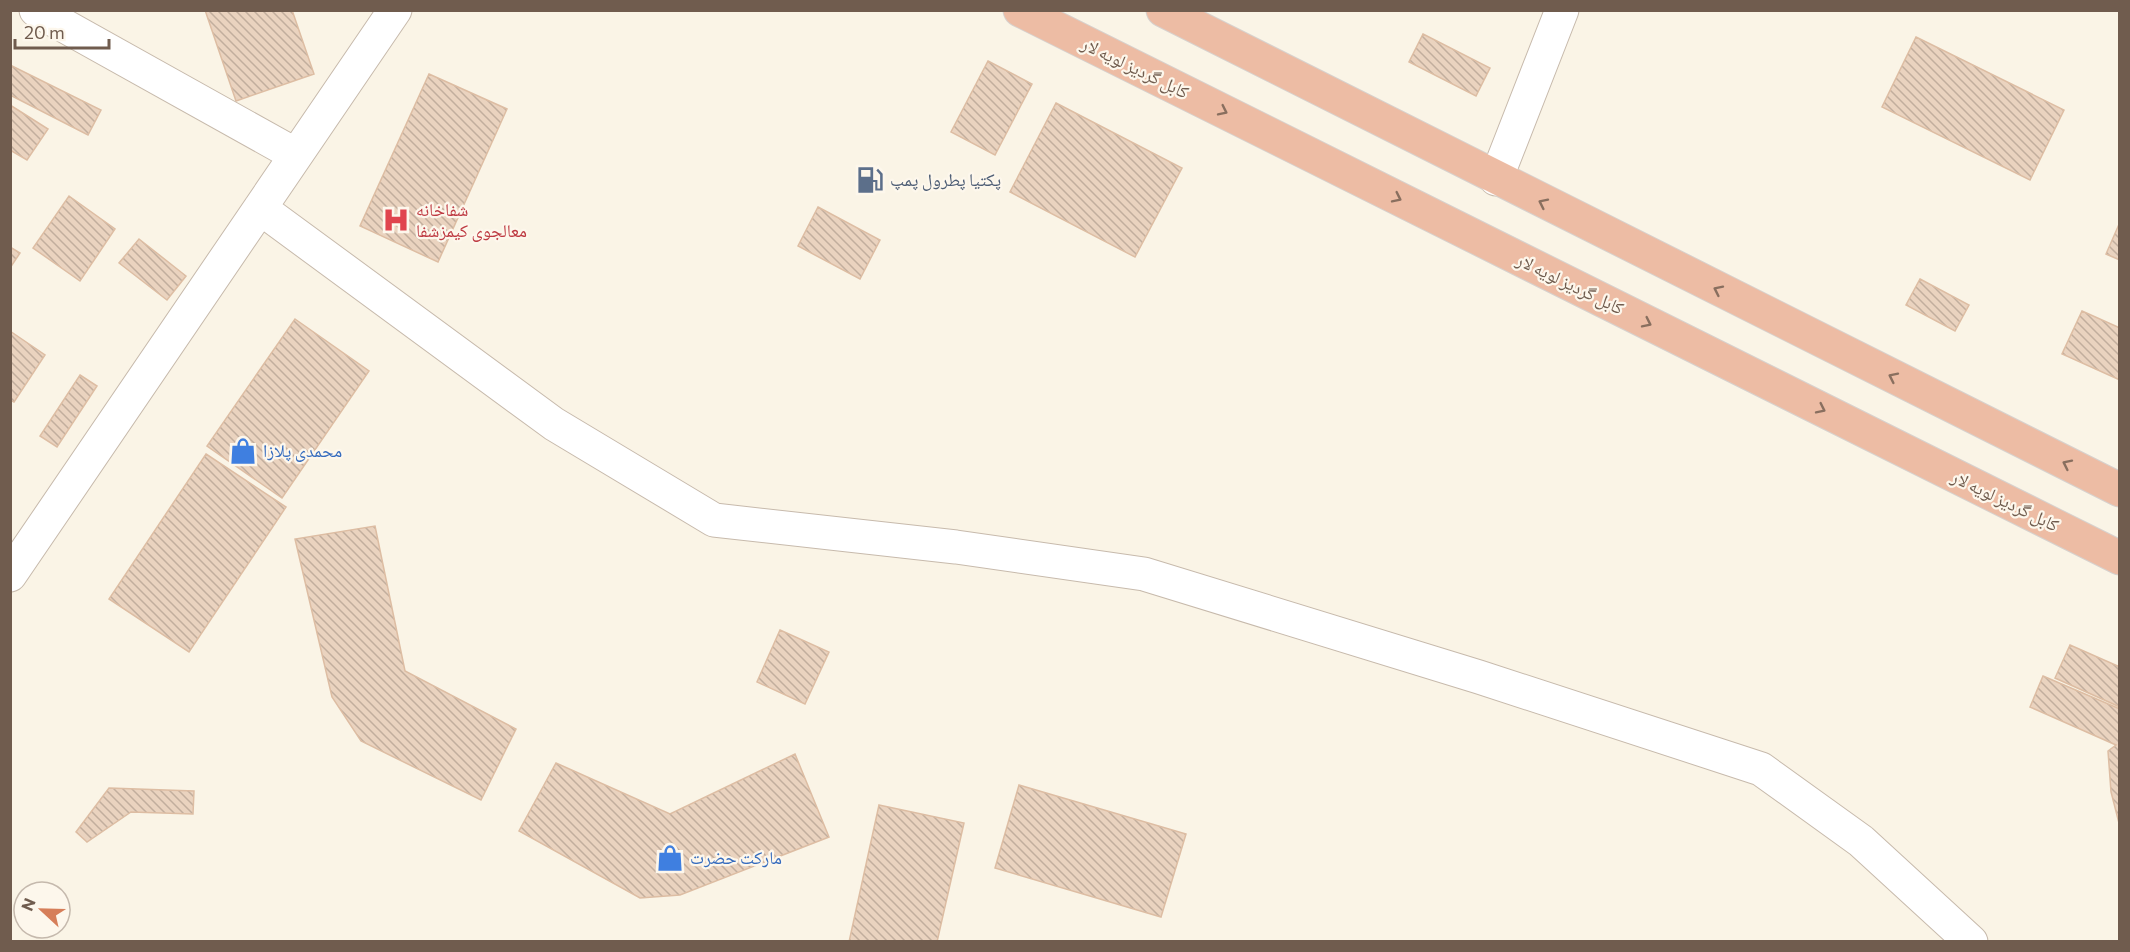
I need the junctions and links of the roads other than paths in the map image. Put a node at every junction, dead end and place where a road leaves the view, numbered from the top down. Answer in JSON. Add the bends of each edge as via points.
{"nodes":[{"id":1,"x":36,"y":10,"type":"edge"},
{"id":2,"x":394,"y":10,"type":"edge"},
{"id":3,"x":1020,"y":10,"type":"edge"},
{"id":4,"x":1163,"y":10,"type":"edge"},
{"id":5,"x":1562,"y":10,"type":"edge"},
{"id":6,"x":296,"y":155,"type":"junction"},
{"id":7,"x":1496,"y":179,"type":"junction"},
{"id":8,"x":260,"y":208,"type":"junction"},
{"id":9,"x":2120,"y":490,"type":"edge"},
{"id":10,"x":2120,"y":558,"type":"edge"},
{"id":11,"x":10,"y":575,"type":"edge"},
{"id":12,"x":1971,"y":942,"type":"edge"}],
"edges":[{"from":1,"to":6,"type":"street"},
{"from":2,"to":6,"type":"street"},
{"from":3,"to":10,"type":"highway","name":"کابل گردیز لویه لار","one_way":true},
{"from":4,"to":7,"type":"highway"},
{"from":5,"to":7,"type":"street"},
{"from":6,"to":8,"type":"street"},
{"from":9,"to":7,"type":"highway","one_way":true},
{"from":8,"to":11,"type":"street"},
{"from":8,"to":12,"type":"street","via":[[554,424],[714,520],[956,547],[1144,574],[1761,769],[1861,841]]}]}
